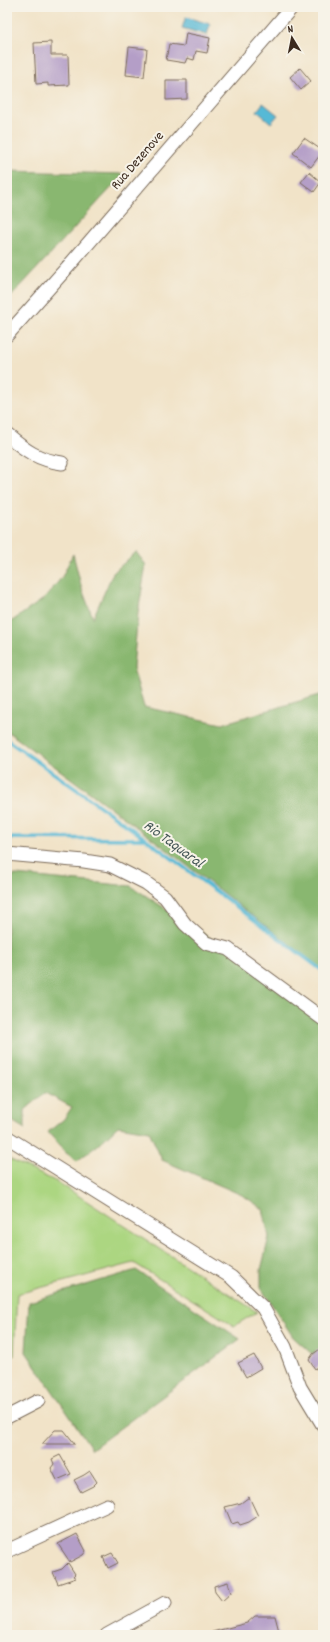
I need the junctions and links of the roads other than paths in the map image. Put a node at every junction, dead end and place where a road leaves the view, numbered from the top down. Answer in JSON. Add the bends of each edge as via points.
{"nodes":[{"id":1,"x":292,"y":7,"type":"edge"},
{"id":2,"x":7,"y":335,"type":"edge"},
{"id":3,"x":7,"y":435,"type":"edge"},
{"id":4,"x":62,"y":463,"type":"dead end"},
{"id":5,"x":7,"y":854,"type":"edge"},
{"id":6,"x":323,"y":1019,"type":"edge"},
{"id":7,"x":7,"y":1137,"type":"edge"},
{"id":8,"x":38,"y":1401,"type":"dead end"},
{"id":9,"x":7,"y":1417,"type":"edge"},
{"id":10,"x":323,"y":1425,"type":"edge"},
{"id":11,"x":107,"y":1505,"type":"dead end"},
{"id":12,"x":7,"y":1551,"type":"edge"},
{"id":13,"x":165,"y":1603,"type":"dead end"},
{"id":14,"x":107,"y":1635,"type":"edge"}],
"edges":[{"from":1,"to":2,"type":"street","name":"Rua Dezenove"},
{"from":3,"to":4,"type":"street","via":[[27,452]]},
{"from":5,"to":6,"type":"street","via":[[110,865],[146,883],[164,897],[185,924],[206,943],[228,949]]},
{"from":7,"to":10,"type":"street","via":[[210,1263],[236,1282],[263,1308],[285,1347],[300,1387]]},
{"from":8,"to":9,"type":"street"},
{"from":11,"to":12,"type":"street"},
{"from":13,"to":14,"type":"street"}]}
